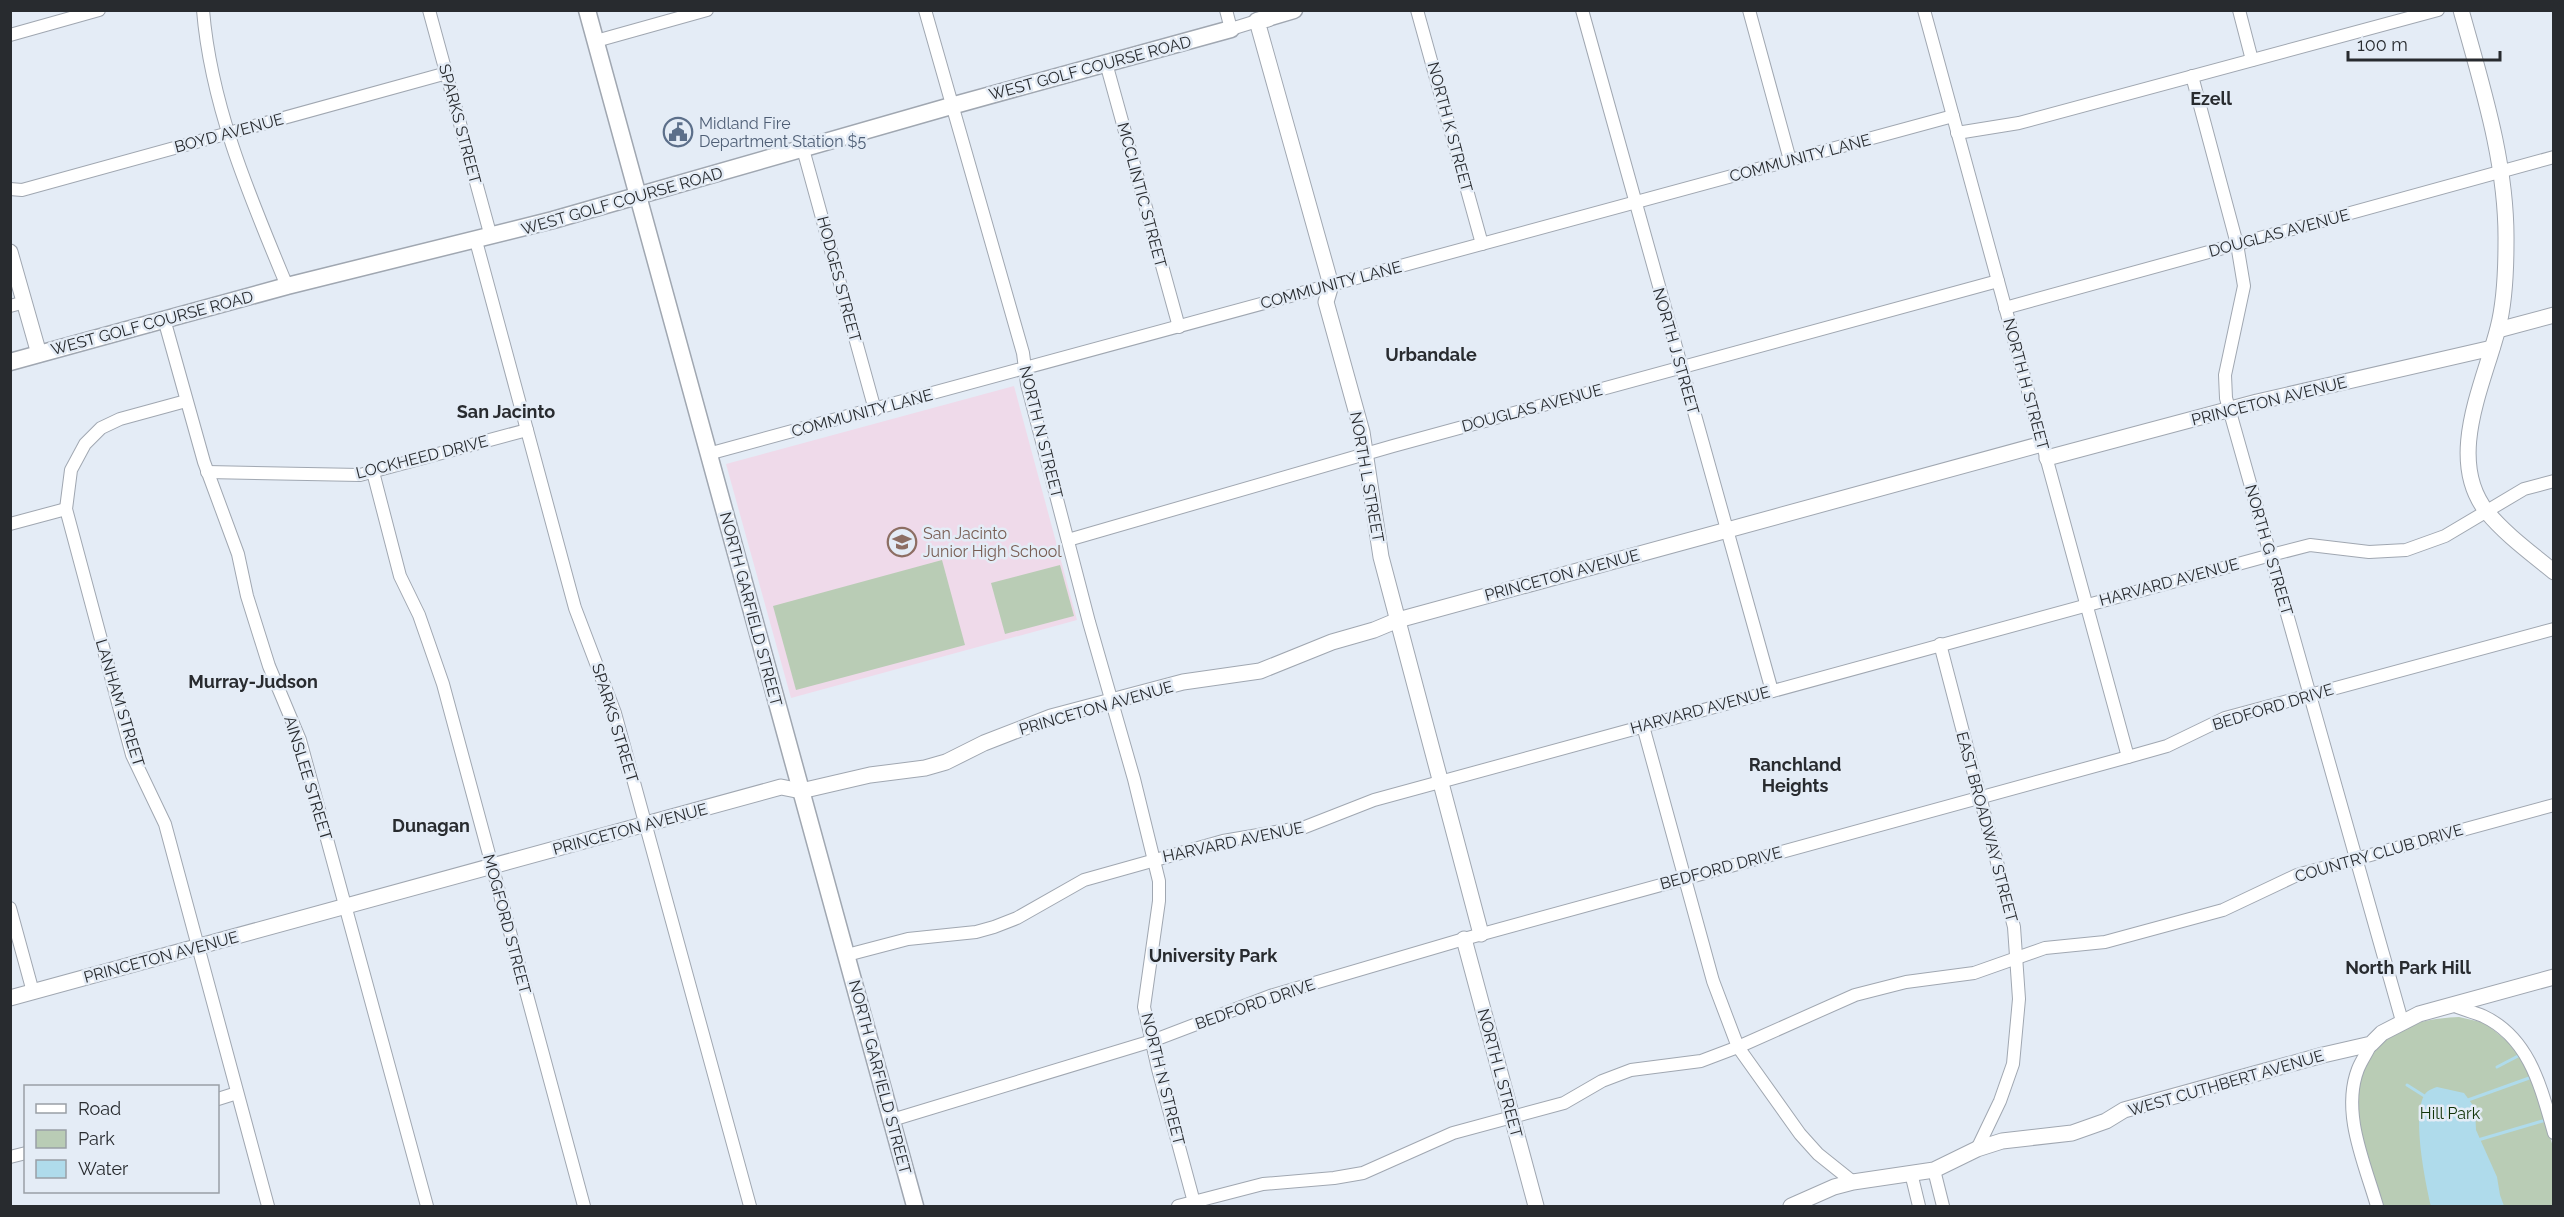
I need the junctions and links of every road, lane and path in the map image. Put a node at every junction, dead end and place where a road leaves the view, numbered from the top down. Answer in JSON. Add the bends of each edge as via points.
{"nodes":[{"id":1,"x":99,"y":10,"type":"edge"},
{"id":2,"x":203,"y":10,"type":"edge"},
{"id":3,"x":429,"y":10,"type":"edge"},
{"id":4,"x":587,"y":10,"type":"edge"},
{"id":5,"x":707,"y":10,"type":"edge"},
{"id":6,"x":925,"y":10,"type":"edge"},
{"id":7,"x":1226,"y":10,"type":"edge"},
{"id":8,"x":1294,"y":10,"type":"edge"},
{"id":9,"x":1301,"y":10,"type":"edge"},
{"id":10,"x":1418,"y":10,"type":"edge"},
{"id":11,"x":1582,"y":10,"type":"edge"},
{"id":12,"x":1749,"y":10,"type":"edge"},
{"id":13,"x":1924,"y":10,"type":"edge"},
{"id":14,"x":2238,"y":10,"type":"edge"},
{"id":15,"x":2438,"y":10,"type":"edge"},
{"id":16,"x":2461,"y":10,"type":"edge"},
{"id":17,"x":1263,"y":16,"type":"edge"},
{"id":18,"x":1231,"y":29,"type":"junction"},
{"id":19,"x":10,"y":35,"type":"edge"},
{"id":20,"x":596,"y":41,"type":"junction"},
{"id":21,"x":2252,"y":60,"type":"junction"},
{"id":22,"x":1106,"y":63,"type":"junction"},
{"id":23,"x":447,"y":73,"type":"junction"},
{"id":24,"x":2192,"y":76,"type":"junction"},
{"id":25,"x":951,"y":106,"type":"junction"},
{"id":26,"x":1953,"y":116,"type":"junction"},
{"id":27,"x":230,"y":133,"type":"junction"},
{"id":28,"x":1957,"y":133,"type":"junction"},
{"id":29,"x":803,"y":149,"type":"junction"},
{"id":30,"x":2553,"y":157,"type":"edge"},
{"id":31,"x":1790,"y":160,"type":"junction"},
{"id":32,"x":2501,"y":171,"type":"junction"},
{"id":33,"x":10,"y":189,"type":"edge"},
{"id":34,"x":638,"y":197,"type":"junction"},
{"id":35,"x":1634,"y":203,"type":"junction"},
{"id":36,"x":483,"y":239,"type":"junction"},
{"id":37,"x":1482,"y":244,"type":"junction"},
{"id":38,"x":2237,"y":244,"type":"junction"},
{"id":39,"x":10,"y":252,"type":"edge"},
{"id":40,"x":1998,"y":281,"type":"junction"},
{"id":41,"x":1330,"y":285,"type":"junction"},
{"id":42,"x":287,"y":286,"type":"junction"},
{"id":43,"x":18,"y":304,"type":"edge"},
{"id":44,"x":2005,"y":308,"type":"junction"},
{"id":45,"x":2553,"y":315,"type":"edge"},
{"id":46,"x":164,"y":319,"type":"junction"},
{"id":47,"x":1179,"y":327,"type":"junction"},
{"id":48,"x":2498,"y":330,"type":"junction"},
{"id":49,"x":2492,"y":348,"type":"junction"},
{"id":50,"x":39,"y":354,"type":"junction"},
{"id":51,"x":10,"y":362,"type":"edge"},
{"id":52,"x":1681,"y":367,"type":"junction"},
{"id":53,"x":1025,"y":368,"type":"junction"},
{"id":54,"x":186,"y":400,"type":"junction"},
{"id":55,"x":875,"y":410,"type":"junction"},
{"id":56,"x":2230,"y":410,"type":"junction"},
{"id":57,"x":527,"y":430,"type":"junction"},
{"id":58,"x":2044,"y":451,"type":"junction"},
{"id":59,"x":708,"y":454,"type":"junction"},
{"id":60,"x":1366,"y":454,"type":"junction"},
{"id":61,"x":207,"y":472,"type":"junction"},
{"id":62,"x":373,"y":472,"type":"junction"},
{"id":63,"x":2553,"y":481,"type":"edge"},
{"id":64,"x":66,"y":509,"type":"junction"},
{"id":65,"x":2486,"y":510,"type":"junction"},
{"id":66,"x":10,"y":524,"type":"edge"},
{"id":67,"x":1727,"y":529,"type":"junction"},
{"id":68,"x":1068,"y":540,"type":"junction"},
{"id":69,"x":2271,"y":555,"type":"junction"},
{"id":70,"x":2553,"y":572,"type":"edge"},
{"id":71,"x":2086,"y":605,"type":"junction"},
{"id":72,"x":1398,"y":620,"type":"junction"},
{"id":73,"x":2553,"y":629,"type":"edge"},
{"id":74,"x":1940,"y":644,"type":"junction"},
{"id":75,"x":1772,"y":691,"type":"junction"},
{"id":76,"x":2310,"y":695,"type":"junction"},
{"id":77,"x":1113,"y":701,"type":"junction"},
{"id":78,"x":1643,"y":726,"type":"junction"},
{"id":79,"x":2128,"y":757,"type":"junction"},
{"id":80,"x":1441,"y":781,"type":"junction"},
{"id":81,"x":801,"y":791,"type":"junction"},
{"id":82,"x":1979,"y":798,"type":"junction"},
{"id":83,"x":2553,"y":804,"type":"edge"},
{"id":84,"x":645,"y":825,"type":"junction"},
{"id":85,"x":1154,"y":859,"type":"junction"},
{"id":86,"x":2356,"y":859,"type":"junction"},
{"id":87,"x":491,"y":867,"type":"junction"},
{"id":88,"x":1684,"y":878,"type":"junction"},
{"id":89,"x":346,"y":907,"type":"junction"},
{"id":90,"x":10,"y":908,"type":"edge"},
{"id":91,"x":1481,"y":934,"type":"junction"},
{"id":92,"x":1464,"y":939,"type":"junction"},
{"id":93,"x":197,"y":947,"type":"junction"},
{"id":94,"x":847,"y":956,"type":"junction"},
{"id":95,"x":2016,"y":957,"type":"junction"},
{"id":96,"x":2553,"y":977,"type":"edge"},
{"id":97,"x":33,"y":992,"type":"junction"},
{"id":98,"x":10,"y":998,"type":"edge"},
{"id":99,"x":2452,"y":1005,"type":"junction"},
{"id":100,"x":2402,"y":1022,"type":"junction"},
{"id":101,"x":1152,"y":1041,"type":"junction"},
{"id":102,"x":2371,"y":1044,"type":"junction"},
{"id":103,"x":1738,"y":1047,"type":"junction"},
{"id":104,"x":237,"y":1093,"type":"junction"},
{"id":105,"x":219,"y":1099,"type":"edge"},
{"id":106,"x":1512,"y":1118,"type":"junction"},
{"id":107,"x":892,"y":1120,"type":"junction"},
{"id":108,"x":2553,"y":1133,"type":"edge"},
{"id":109,"x":1977,"y":1149,"type":"junction"},
{"id":110,"x":1934,"y":1170,"type":"junction"},
{"id":111,"x":1911,"y":1173,"type":"junction"},
{"id":112,"x":1853,"y":1182,"type":"junction"},
{"id":113,"x":1195,"y":1204,"type":"edge"},
{"id":114,"x":268,"y":1206,"type":"edge"},
{"id":115,"x":427,"y":1206,"type":"edge"},
{"id":116,"x":584,"y":1206,"type":"edge"},
{"id":117,"x":750,"y":1206,"type":"edge"},
{"id":118,"x":915,"y":1206,"type":"edge"},
{"id":119,"x":1178,"y":1206,"type":"edge"},
{"id":120,"x":1536,"y":1206,"type":"edge"},
{"id":121,"x":1791,"y":1206,"type":"edge"},
{"id":122,"x":1919,"y":1206,"type":"edge"},
{"id":123,"x":1943,"y":1206,"type":"edge"},
{"id":124,"x":2377,"y":1206,"type":"edge"}],
"edges":[{"from":1,"to":19,"type":"street"},
{"from":2,"to":27,"type":"street","via":[[220,113]]},
{"from":3,"to":23,"type":"street","name":"SPARKS STREET"},
{"from":4,"to":20,"type":"main road","name":"NORTH GARFIELD STREET"},
{"from":5,"to":20,"type":"street"},
{"from":6,"to":25,"type":"street","name":"NORTH N STREET"},
{"from":7,"to":18,"type":"street"},
{"from":8,"to":17,"type":"main road"},
{"from":9,"to":17,"type":"street"},
{"from":10,"to":37,"type":"street","name":"NORTH K STREET"},
{"from":11,"to":35,"type":"street","name":"NORTH J STREET"},
{"from":12,"to":31,"type":"street"},
{"from":13,"to":26,"type":"street","name":"NORTH H STREET"},
{"from":14,"to":21,"type":"street"},
{"from":15,"to":21,"type":"street"},
{"from":16,"to":32,"type":"street"},
{"from":17,"to":18,"type":"street"},
{"from":17,"to":41,"type":"street","name":"NORTH L STREET"},
{"from":18,"to":22,"type":"main road","name":"WEST GOLF COURSE ROAD"},
{"from":20,"to":34,"type":"main road","name":"NORTH GARFIELD STREET"},
{"from":21,"to":24,"type":"street"},
{"from":22,"to":25,"type":"main road","name":"WEST GOLF COURSE ROAD"},
{"from":22,"to":47,"type":"street","name":"MCCLINTIC STREET"},
{"from":23,"to":27,"type":"street","name":"BOYD AVENUE"},
{"from":23,"to":36,"type":"street","name":"SPARKS STREET"},
{"from":24,"to":28,"type":"street","via":[[2019,123]]},
{"from":24,"to":38,"type":"street","name":"NORTH G STREET"},
{"from":25,"to":29,"type":"main road","name":"WEST GOLF COURSE ROAD"},
{"from":25,"to":53,"type":"street","name":"NORTH N STREET"},
{"from":26,"to":28,"type":"street","name":"NORTH H STREET"},
{"from":26,"to":31,"type":"street","name":"COMMUNITY LANE"},
{"from":27,"to":33,"type":"street","name":"BOYD AVENUE","via":[[22,190]]},
{"from":27,"to":42,"type":"street","via":[[252,202]]},
{"from":28,"to":40,"type":"street","name":"NORTH H STREET"},
{"from":29,"to":34,"type":"main road","name":"WEST GOLF COURSE ROAD"},
{"from":29,"to":55,"type":"street","name":"HODGES STREET"},
{"from":30,"to":32,"type":"street","name":"DOUGLAS AVENUE"},
{"from":31,"to":35,"type":"street","name":"COMMUNITY LANE"},
{"from":32,"to":38,"type":"street","name":"DOUGLAS AVENUE"},
{"from":32,"to":48,"type":"street","via":[[2506,259]]},
{"from":34,"to":36,"type":"main road","name":"WEST GOLF COURSE ROAD"},
{"from":34,"to":59,"type":"main road","name":"NORTH GARFIELD STREET"},
{"from":35,"to":37,"type":"street","name":"COMMUNITY LANE"},
{"from":35,"to":52,"type":"street","name":"NORTH J STREET"},
{"from":36,"to":42,"type":"main road","name":"WEST GOLF COURSE ROAD"},
{"from":36,"to":57,"type":"street","name":"SPARKS STREET"},
{"from":37,"to":41,"type":"street","name":"COMMUNITY LANE"},
{"from":38,"to":44,"type":"street","name":"DOUGLAS AVENUE"},
{"from":38,"to":56,"type":"street","name":"NORTH G STREET","via":[[2244,286],[2225,375]]},
{"from":39,"to":43,"type":"street"},
{"from":40,"to":44,"type":"street","name":"NORTH H STREET"},
{"from":40,"to":52,"type":"street","name":"DOUGLAS AVENUE"},
{"from":41,"to":47,"type":"street","name":"COMMUNITY LANE"},
{"from":41,"to":60,"type":"street","name":"NORTH L STREET","via":[[1326,302]]},
{"from":42,"to":46,"type":"main road","name":"WEST GOLF COURSE ROAD"},
{"from":43,"to":50,"type":"street"},
{"from":44,"to":58,"type":"street","name":"NORTH H STREET"},
{"from":45,"to":48,"type":"street"},
{"from":46,"to":50,"type":"main road","name":"WEST GOLF COURSE ROAD"},
{"from":46,"to":54,"type":"street","name":"AINSLEE STREET"},
{"from":47,"to":53,"type":"street","name":"COMMUNITY LANE"},
{"from":48,"to":49,"type":"street"},
{"from":49,"to":56,"type":"street","name":"PRINCETON AVENUE"},
{"from":49,"to":65,"type":"street","via":[[2469,438],[2472,476]]},
{"from":50,"to":51,"type":"main road","name":"WEST GOLF COURSE ROAD"},
{"from":52,"to":60,"type":"street","name":"DOUGLAS AVENUE"},
{"from":52,"to":67,"type":"street","name":"NORTH J STREET"},
{"from":53,"to":55,"type":"street","name":"COMMUNITY LANE"},
{"from":53,"to":68,"type":"street","name":"NORTH N STREET"},
{"from":54,"to":61,"type":"street","name":"AINSLEE STREET"},
{"from":54,"to":64,"type":"street","via":[[101,428],[85,444],[71,470]]},
{"from":55,"to":59,"type":"street","name":"COMMUNITY LANE"},
{"from":56,"to":58,"type":"street","name":"PRINCETON AVENUE"},
{"from":56,"to":69,"type":"street","name":"NORTH G STREET"},
{"from":57,"to":62,"type":"street","name":"LOCKHEED DRIVE"},
{"from":57,"to":84,"type":"street","name":"SPARKS STREET","via":[[575,608],[615,713]]},
{"from":58,"to":67,"type":"street","name":"PRINCETON AVENUE"},
{"from":58,"to":71,"type":"street","name":"NORTH H STREET"},
{"from":59,"to":81,"type":"main road","name":"NORTH GARFIELD STREET"},
{"from":60,"to":68,"type":"street","name":"DOUGLAS AVENUE"},
{"from":60,"to":72,"type":"street","name":"NORTH L STREET","via":[[1381,557]]},
{"from":61,"to":62,"type":"street","name":"LOCKHEED DRIVE"},
{"from":61,"to":89,"type":"street","name":"AINSLEE STREET","via":[[238,554],[269,666],[300,740]]},
{"from":62,"to":87,"type":"street","name":"MOGFORD STREET","via":[[400,576],[419,615],[443,684]]},
{"from":63,"to":65,"type":"street","name":"HARVARD AVENUE","via":[[2524,489]]},
{"from":64,"to":66,"type":"street"},
{"from":64,"to":93,"type":"street","name":"LANHAM STREET","via":[[132,755],[165,824]]},
{"from":65,"to":69,"type":"street","name":"HARVARD AVENUE","via":[[2445,536],[2406,550],[2369,552],[2310,545]]},
{"from":65,"to":70,"type":"street","via":[[2499,527]]},
{"from":67,"to":72,"type":"street","name":"PRINCETON AVENUE"},
{"from":67,"to":75,"type":"street","name":"NORTH J STREET"},
{"from":68,"to":77,"type":"street","name":"NORTH N STREET"},
{"from":69,"to":71,"type":"street","name":"HARVARD AVENUE"},
{"from":69,"to":76,"type":"street","name":"NORTH G STREET"},
{"from":71,"to":74,"type":"street","name":"HARVARD AVENUE"},
{"from":71,"to":79,"type":"street","name":"NORTH H STREET"},
{"from":72,"to":77,"type":"street","name":"PRINCETON AVENUE","via":[[1260,671],[1183,682]]},
{"from":72,"to":80,"type":"street","name":"NORTH L STREET"},
{"from":73,"to":76,"type":"street","name":"BEDFORD DRIVE"},
{"from":74,"to":75,"type":"street","name":"HARVARD AVENUE"},
{"from":74,"to":82,"type":"street","name":"EAST BROADWAY STREET"},
{"from":75,"to":78,"type":"street","name":"HARVARD AVENUE"},
{"from":76,"to":79,"type":"street","name":"BEDFORD DRIVE","via":[[2225,718],[2167,746]]},
{"from":76,"to":86,"type":"street","name":"NORTH G STREET"},
{"from":77,"to":81,"type":"street","name":"PRINCETON AVENUE","via":[[1015,730],[938,765]]},
{"from":77,"to":85,"type":"street","name":"NORTH N STREET"},
{"from":78,"to":80,"type":"street","name":"HARVARD AVENUE"},
{"from":78,"to":88,"type":"street"},
{"from":79,"to":82,"type":"street","name":"BEDFORD DRIVE"},
{"from":80,"to":85,"type":"street","name":"HARVARD AVENUE","via":[[1374,800],[1305,827],[1223,841]]},
{"from":80,"to":91,"type":"street","name":"NORTH L STREET"},
{"from":81,"to":84,"type":"street","name":"PRINCETON AVENUE","via":[[781,788]]},
{"from":81,"to":94,"type":"main road","name":"NORTH GARFIELD STREET"},
{"from":82,"to":88,"type":"street","name":"BEDFORD DRIVE"},
{"from":82,"to":95,"type":"street","name":"EAST BROADWAY STREET","via":[[2014,927]]},
{"from":83,"to":86,"type":"street","name":"COUNTRY CLUB DRIVE"},
{"from":84,"to":87,"type":"street","name":"PRINCETON AVENUE"},
{"from":84,"to":117,"type":"street","name":"SPARKS STREET"},
{"from":85,"to":94,"type":"street","name":"HARVARD AVENUE","via":[[1084,880],[994,927],[908,939]]},
{"from":85,"to":101,"type":"street","name":"NORTH N STREET","via":[[1159,901],[1144,1007]]},
{"from":86,"to":95,"type":"street","name":"COUNTRY CLUB DRIVE","via":[[2297,875],[2223,910],[2105,942],[2044,948]]},
{"from":86,"to":100,"type":"street","name":"NORTH G STREET"},
{"from":87,"to":89,"type":"street","name":"PRINCETON AVENUE"},
{"from":87,"to":116,"type":"street","name":"MOGFORD STREET"},
{"from":88,"to":91,"type":"street","name":"BEDFORD DRIVE"},
{"from":88,"to":103,"type":"street","via":[[1713,981]]},
{"from":89,"to":93,"type":"street","name":"PRINCETON AVENUE"},
{"from":89,"to":115,"type":"street","name":"AINSLEE STREET"},
{"from":90,"to":97,"type":"street"},
{"from":91,"to":92,"type":"street","name":"BEDFORD DRIVE"},
{"from":92,"to":101,"type":"street","name":"BEDFORD DRIVE","via":[[1270,996]]},
{"from":92,"to":106,"type":"street","name":"NORTH L STREET"},
{"from":93,"to":97,"type":"street","name":"PRINCETON AVENUE"},
{"from":93,"to":104,"type":"street","name":"LANHAM STREET"},
{"from":94,"to":107,"type":"main road","name":"NORTH GARFIELD STREET"},
{"from":95,"to":103,"type":"street","name":"COUNTRY CLUB DRIVE","via":[[1974,973],[1906,982],[1855,995]]},
{"from":95,"to":109,"type":"street","name":"EAST BROADWAY STREET","via":[[2019,999],[2013,1064]]},
{"from":96,"to":99,"type":"street","name":"WEST CUTHBERT AVENUE"},
{"from":97,"to":98,"type":"street","name":"PRINCETON AVENUE"},
{"from":99,"to":100,"type":"street","name":"WEST CUTHBERT AVENUE"},
{"from":99,"to":108,"type":"street","via":[[2485,1017],[2513,1038],[2526,1054],[2534,1068]]},
{"from":100,"to":102,"type":"street","name":"WEST CUTHBERT AVENUE"},
{"from":101,"to":107,"type":"street","name":"BEDFORD DRIVE"},
{"from":101,"to":113,"type":"street","name":"NORTH N STREET"},
{"from":102,"to":109,"type":"street","name":"WEST CUTHBERT AVENUE","via":[[2124,1110],[2072,1133],[2002,1141]]},
{"from":102,"to":124,"type":"street","via":[[2358,1070],[2352,1113]]},
{"from":103,"to":106,"type":"street","name":"COUNTRY CLUB DRIVE","via":[[1701,1061],[1631,1070],[1564,1103]]},
{"from":103,"to":112,"type":"street","via":[[1800,1134]]},
{"from":104,"to":105,"type":"street"},
{"from":104,"to":114,"type":"street","name":"LANHAM STREET"},
{"from":106,"to":113,"type":"street","name":"COUNTRY CLUB DRIVE","via":[[1453,1133],[1363,1173],[1263,1184]]},
{"from":106,"to":120,"type":"street","name":"NORTH L STREET"},
{"from":107,"to":118,"type":"main road","name":"NORTH GARFIELD STREET"},
{"from":109,"to":110,"type":"street","name":"WEST CUTHBERT AVENUE"},
{"from":110,"to":111,"type":"street","name":"WEST CUTHBERT AVENUE"},
{"from":110,"to":123,"type":"street"},
{"from":111,"to":112,"type":"street","name":"WEST CUTHBERT AVENUE"},
{"from":111,"to":122,"type":"street"},
{"from":112,"to":121,"type":"street","name":"WEST CUTHBERT AVENUE"},
{"from":113,"to":119,"type":"street","name":"COUNTRY CLUB DRIVE"}]}
